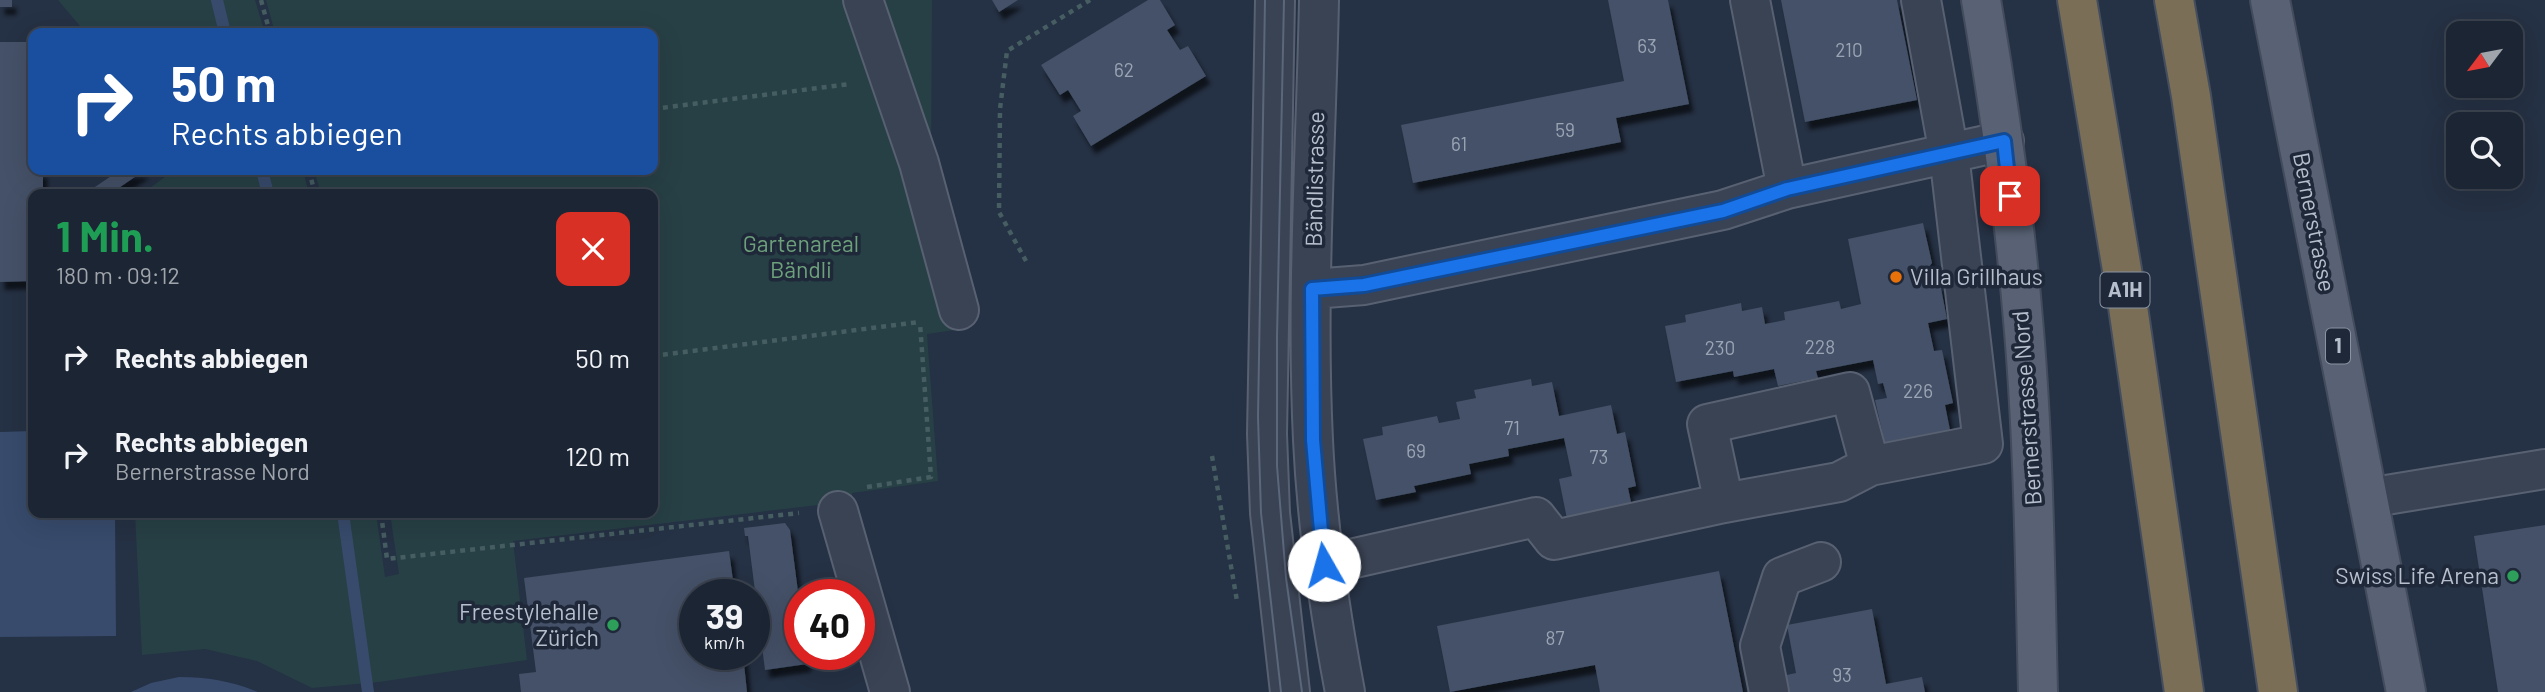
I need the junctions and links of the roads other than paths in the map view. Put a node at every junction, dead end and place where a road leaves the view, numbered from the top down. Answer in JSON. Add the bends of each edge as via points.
{"nodes":[{"id":1,"x":863,"y":0,"type":"edge"},
{"id":2,"x":1275,"y":0,"type":"edge"},
{"id":3,"x":1319,"y":0,"type":"edge"},
{"id":4,"x":1750,"y":0,"type":"edge"},
{"id":5,"x":1921,"y":0,"type":"edge"},
{"id":6,"x":1981,"y":0,"type":"edge"},
{"id":7,"x":2077,"y":0,"type":"edge"},
{"id":8,"x":2174,"y":0,"type":"edge"},
{"id":9,"x":2270,"y":0,"type":"edge"},
{"id":10,"x":2004,"y":141,"type":"junction"},
{"id":11,"x":1949,"y":154,"type":"junction"},
{"id":12,"x":1787,"y":189,"type":"junction"},
{"id":13,"x":1312,"y":289,"type":"junction"},
{"id":14,"x":959,"y":310,"type":"road end"},
{"id":15,"x":1870,"y":466,"type":"junction"},
{"id":16,"x":2545,"y":469,"type":"edge"},
{"id":17,"x":2384,"y":496,"type":"junction"},
{"id":18,"x":1724,"y":503,"type":"junction"},
{"id":19,"x":838,"y":511,"type":"road end"},
{"id":20,"x":1821,"y":562,"type":"dead end"},
{"id":21,"x":1324,"y":565,"type":"junction"},
{"id":22,"x":890,"y":692,"type":"edge"},
{"id":23,"x":1290,"y":692,"type":"edge"},
{"id":24,"x":1345,"y":692,"type":"edge"},
{"id":25,"x":1769,"y":692,"type":"edge"},
{"id":26,"x":2038,"y":692,"type":"edge"},
{"id":27,"x":2184,"y":692,"type":"edge"},
{"id":28,"x":2278,"y":692,"type":"edge"},
{"id":29,"x":2406,"y":692,"type":"edge"}],
"edges":[{"from":1,"to":14,"type":"street","via":[[919,163]]},
{"from":2,"to":23,"type":"street","via":[[1267,434],[1270,513]]},
{"from":3,"to":13,"type":"street","name":"Bändlistrasse"},
{"from":4,"to":12,"type":"street"},
{"from":5,"to":11,"type":"street"},
{"from":6,"to":10,"type":"main road","name":"Bernerstrasse Nord"},
{"from":7,"to":27,"type":"highway","number":"A1H","via":[[2127,300]]},
{"from":8,"to":28,"type":"highway"},
{"from":9,"to":17,"type":"main road","name":"Bernerstrasse","number":"1"},
{"from":10,"to":11,"type":"street"},
{"from":10,"to":26,"type":"main road","name":"Bernerstrasse Nord","via":[[2025,346]]},
{"from":11,"to":12,"type":"street"},
{"from":11,"to":15,"type":"street","via":[[1983,444]]},
{"from":12,"to":13,"type":"street","via":[[1723,211],[1364,285]]},
{"from":13,"to":21,"type":"street","name":"Bändlistrasse","via":[[1313,440]]},
{"from":15,"to":18,"type":"street","via":[[1839,482]]},
{"from":15,"to":18,"type":"street","via":[[1850,392],[1707,424]]},
{"from":16,"to":17,"type":"street"},
{"from":17,"to":29,"type":"main road","name":"Bernerstrasse","number":"1"},
{"from":18,"to":21,"type":"street","via":[[1554,540],[1536,517]]},
{"from":19,"to":22,"type":"street"},
{"from":20,"to":25,"type":"street","via":[[1782,577],[1760,646]]},
{"from":21,"to":24,"type":"street","name":"Bändlistrasse"}]}
